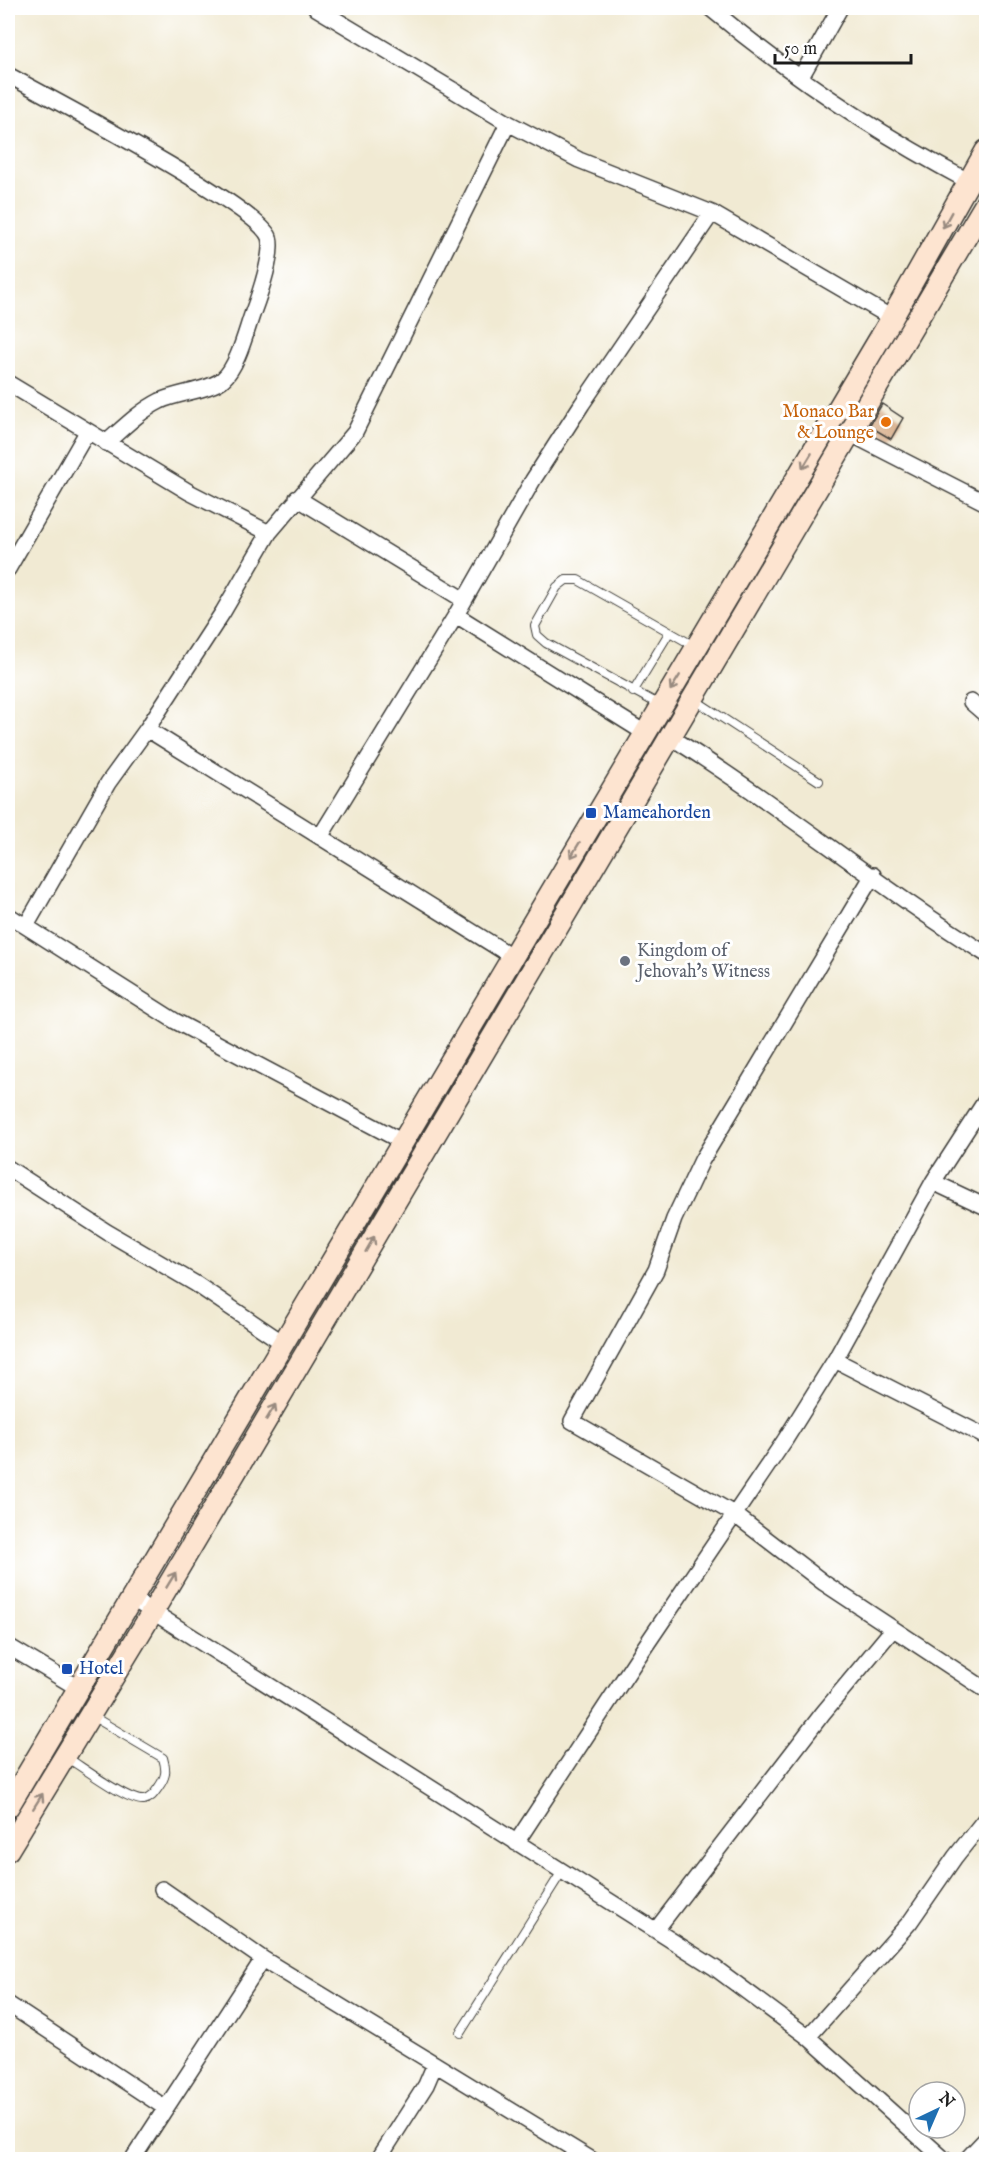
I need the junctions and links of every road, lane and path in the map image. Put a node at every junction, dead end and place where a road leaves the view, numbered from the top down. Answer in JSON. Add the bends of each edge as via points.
{"nodes":[{"id":1,"x":316,"y":8,"type":"edge"},
{"id":2,"x":710,"y":8,"type":"edge"},
{"id":3,"x":840,"y":8,"type":"edge"},
{"id":4,"x":8,"y":75,"type":"edge"},
{"id":5,"x":801,"y":77,"type":"junction"},
{"id":6,"x":508,"y":123,"type":"junction"},
{"id":7,"x":987,"y":151,"type":"edge"},
{"id":8,"x":968,"y":181,"type":"junction"},
{"id":9,"x":987,"y":203,"type":"edge"},
{"id":10,"x":712,"y":213,"type":"junction"},
{"id":11,"x":892,"y":318,"type":"junction"},
{"id":12,"x":8,"y":383,"type":"edge"},
{"id":13,"x":87,"y":432,"type":"junction"},
{"id":14,"x":849,"y":433,"type":"junction"},
{"id":15,"x":106,"y":443,"type":"junction"},
{"id":16,"x":297,"y":498,"type":"junction"},
{"id":17,"x":987,"y":503,"type":"edge"},
{"id":18,"x":269,"y":533,"type":"junction"},
{"id":19,"x":8,"y":569,"type":"edge"},
{"id":20,"x":464,"y":600,"type":"junction"},
{"id":21,"x":456,"y":615,"type":"junction"},
{"id":22,"x":669,"y":633,"type":"junction"},
{"id":23,"x":697,"y":648,"type":"junction"},
{"id":24,"x":633,"y":692,"type":"junction"},
{"id":25,"x":692,"y":698,"type":"junction"},
{"id":26,"x":971,"y":702,"type":"dead end"},
{"id":27,"x":661,"y":706,"type":"junction"},
{"id":28,"x":987,"y":715,"type":"edge"},
{"id":29,"x":147,"y":729,"type":"junction"},
{"id":30,"x":645,"y":733,"type":"junction"},
{"id":31,"x":669,"y":736,"type":"junction"},
{"id":32,"x":819,"y":781,"type":"dead end"},
{"id":33,"x":320,"y":837,"type":"junction"},
{"id":34,"x":873,"y":875,"type":"junction"},
{"id":35,"x":8,"y":915,"type":"edge"},
{"id":36,"x":26,"y":926,"type":"junction"},
{"id":37,"x":987,"y":954,"type":"edge"},
{"id":38,"x":513,"y":957,"type":"junction"},
{"id":39,"x":987,"y":1101,"type":"edge"},
{"id":40,"x":403,"y":1142,"type":"junction"},
{"id":41,"x":8,"y":1168,"type":"edge"},
{"id":42,"x":933,"y":1182,"type":"junction"},
{"id":43,"x":987,"y":1207,"type":"edge"},
{"id":44,"x":283,"y":1343,"type":"junction"},
{"id":45,"x":835,"y":1360,"type":"junction"},
{"id":46,"x":987,"y":1437,"type":"edge"},
{"id":47,"x":734,"y":1514,"type":"junction"},
{"id":48,"x":130,"y":1598,"type":"junction"},
{"id":49,"x":152,"y":1613,"type":"junction"},
{"id":50,"x":893,"y":1629,"type":"junction"},
{"id":51,"x":8,"y":1646,"type":"edge"},
{"id":52,"x":78,"y":1688,"type":"junction"},
{"id":53,"x":987,"y":1690,"type":"edge"},
{"id":54,"x":91,"y":1715,"type":"junction"},
{"id":55,"x":65,"y":1756,"type":"junction"},
{"id":56,"x":8,"y":1807,"type":"edge"},
{"id":57,"x":987,"y":1818,"type":"edge"},
{"id":58,"x":516,"y":1843,"type":"junction"},
{"id":59,"x":8,"y":1850,"type":"edge"},
{"id":60,"x":561,"y":1873,"type":"junction"},
{"id":61,"x":162,"y":1889,"type":"dead end"},
{"id":62,"x":656,"y":1930,"type":"junction"},
{"id":63,"x":263,"y":1959,"type":"junction"},
{"id":64,"x":8,"y":2004,"type":"edge"},
{"id":65,"x":460,"y":2033,"type":"dead end"},
{"id":66,"x":808,"y":2037,"type":"junction"},
{"id":67,"x":435,"y":2064,"type":"junction"},
{"id":68,"x":164,"y":2107,"type":"junction"},
{"id":69,"x":987,"y":2139,"type":"edge"},
{"id":70,"x":132,"y":2160,"type":"edge"},
{"id":71,"x":378,"y":2160,"type":"edge"},
{"id":72,"x":592,"y":2160,"type":"edge"},
{"id":73,"x":945,"y":2160,"type":"edge"},
{"id":74,"x":966,"y":2160,"type":"edge"}],
"edges":[{"from":1,"to":6,"type":"street"},
{"from":2,"to":5,"type":"street"},
{"from":3,"to":5,"type":"street"},
{"from":4,"to":15,"type":"street","via":[[211,189],[264,229],[270,239],[256,304],[225,378],[157,402]]},
{"from":5,"to":8,"type":"street","via":[[864,120]]},
{"from":6,"to":10,"type":"street","via":[[579,160]]},
{"from":6,"to":16,"type":"street","via":[[355,432]]},
{"from":7,"to":8,"type":"street"},
{"from":8,"to":11,"type":"street","one_way":true},
{"from":9,"to":14,"type":"street"},
{"from":10,"to":11,"type":"street"},
{"from":10,"to":20,"type":"street","via":[[575,413]]},
{"from":11,"to":23,"type":"street","one_way":true},
{"from":12,"to":13,"type":"street"},
{"from":13,"to":15,"type":"street"},
{"from":13,"to":19,"type":"street"},
{"from":14,"to":17,"type":"street"},
{"from":14,"to":25,"type":"street"},
{"from":15,"to":18,"type":"street"},
{"from":16,"to":18,"type":"street"},
{"from":16,"to":20,"type":"street"},
{"from":18,"to":29,"type":"street"},
{"from":20,"to":21,"type":"street"},
{"from":21,"to":30,"type":"street"},
{"from":21,"to":33,"type":"street"},
{"from":22,"to":23,"type":"lane"},
{"from":22,"to":24,"type":"lane"},
{"from":22,"to":24,"type":"lane","via":[[578,580],[566,580],[557,587],[535,626],[537,635]]},
{"from":23,"to":27,"type":"street","one_way":true},
{"from":24,"to":27,"type":"lane"},
{"from":25,"to":31,"type":"street"},
{"from":25,"to":32,"type":"lane"},
{"from":26,"to":28,"type":"street"},
{"from":27,"to":30,"type":"street"},
{"from":29,"to":33,"type":"street"},
{"from":29,"to":36,"type":"street","via":[[108,783]]},
{"from":30,"to":38,"type":"street","one_way":true},
{"from":31,"to":34,"type":"street"},
{"from":49,"to":31,"type":"street","one_way":true},
{"from":33,"to":38,"type":"street"},
{"from":34,"to":37,"type":"street"},
{"from":34,"to":47,"type":"street","via":[[702,1160],[674,1218],[656,1270],[572,1421]]},
{"from":35,"to":36,"type":"street"},
{"from":36,"to":40,"type":"street","via":[[175,1021]]},
{"from":38,"to":40,"type":"street"},
{"from":39,"to":42,"type":"street"},
{"from":40,"to":44,"type":"street"},
{"from":41,"to":44,"type":"street","via":[[196,1284]]},
{"from":42,"to":43,"type":"street"},
{"from":42,"to":45,"type":"street"},
{"from":44,"to":48,"type":"street"},
{"from":45,"to":46,"type":"street"},
{"from":45,"to":47,"type":"street"},
{"from":47,"to":50,"type":"street","via":[[824,1583]]},
{"from":47,"to":58,"type":"street"},
{"from":48,"to":49,"type":"street"},
{"from":48,"to":52,"type":"street"},
{"from":49,"to":54,"type":"street"},
{"from":49,"to":58,"type":"street"},
{"from":50,"to":53,"type":"street"},
{"from":50,"to":62,"type":"street"},
{"from":51,"to":52,"type":"street"},
{"from":52,"to":56,"type":"street"},
{"from":54,"to":55,"type":"street"},
{"from":54,"to":55,"type":"lane","via":[[163,1758],[167,1771],[160,1785],[153,1796],[142,1800],[128,1796]]},
{"from":59,"to":55,"type":"street","one_way":true},
{"from":57,"to":66,"type":"street","via":[[910,1922]]},
{"from":58,"to":60,"type":"street"},
{"from":60,"to":62,"type":"street"},
{"from":60,"to":65,"type":"lane"},
{"from":61,"to":63,"type":"street"},
{"from":62,"to":66,"type":"street"},
{"from":63,"to":67,"type":"street"},
{"from":63,"to":68,"type":"street"},
{"from":64,"to":68,"type":"street"},
{"from":66,"to":73,"type":"street"},
{"from":67,"to":71,"type":"street"},
{"from":67,"to":72,"type":"street"},
{"from":68,"to":70,"type":"street"},
{"from":69,"to":74,"type":"street"}]}
